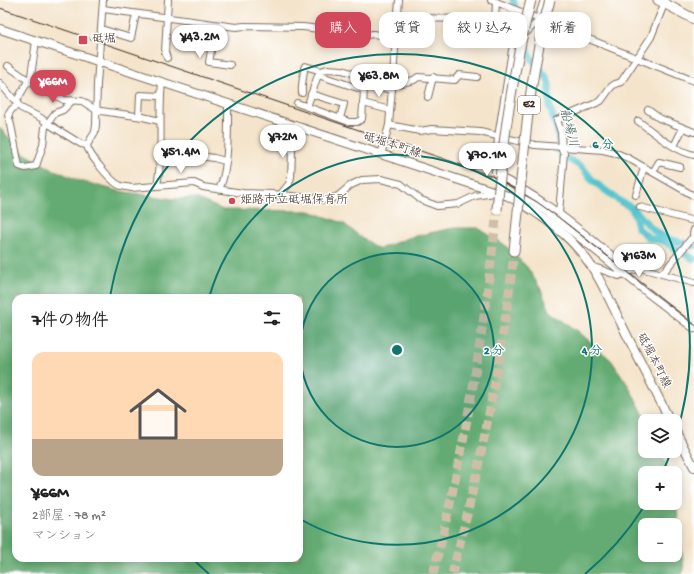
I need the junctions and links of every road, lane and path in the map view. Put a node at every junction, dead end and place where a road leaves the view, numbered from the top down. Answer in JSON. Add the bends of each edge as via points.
{"nodes":[{"id":1,"x":103,"y":0,"type":"edge"},
{"id":2,"x":168,"y":0,"type":"edge"},
{"id":3,"x":399,"y":0,"type":"edge"},
{"id":4,"x":531,"y":0,"type":"edge"},
{"id":5,"x":544,"y":0,"type":"edge"},
{"id":6,"x":550,"y":0,"type":"edge"},
{"id":7,"x":493,"y":1,"type":"edge"},
{"id":8,"x":663,"y":1,"type":"edge"},
{"id":9,"x":102,"y":9,"type":"junction"},
{"id":10,"x":398,"y":12,"type":"edge"},
{"id":11,"x":540,"y":12,"type":"edge"},
{"id":12,"x":136,"y":14,"type":"junction"},
{"id":13,"x":435,"y":18,"type":"edge"},
{"id":14,"x":535,"y":18,"type":"edge"},
{"id":15,"x":166,"y":19,"type":"junction"},
{"id":16,"x":694,"y":19,"type":"edge"},
{"id":17,"x":206,"y":24,"type":"junction"},
{"id":18,"x":535,"y":25,"type":"edge"},
{"id":19,"x":0,"y":29,"type":"edge"},
{"id":20,"x":101,"y":29,"type":"junction"},
{"id":21,"x":379,"y":35,"type":"edge"},
{"id":22,"x":591,"y":40,"type":"edge"},
{"id":23,"x":36,"y":41,"type":"junction"},
{"id":24,"x":395,"y":48,"type":"edge"},
{"id":25,"x":167,"y":58,"type":"dead end"},
{"id":26,"x":637,"y":58,"type":"junction"},
{"id":27,"x":99,"y":62,"type":"junction"},
{"id":28,"x":230,"y":65,"type":"dead end"},
{"id":29,"x":8,"y":66,"type":"dead end"},
{"id":30,"x":433,"y":77,"type":"junction"},
{"id":31,"x":477,"y":77,"type":"dead end"},
{"id":32,"x":28,"y":80,"type":"junction"},
{"id":33,"x":694,"y":81,"type":"edge"},
{"id":34,"x":0,"y":83,"type":"edge"},
{"id":35,"x":162,"y":83,"type":"junction"},
{"id":36,"x":392,"y":87,"type":"junction"},
{"id":37,"x":302,"y":93,"type":"dead end"},
{"id":38,"x":311,"y":94,"type":"junction"},
{"id":39,"x":160,"y":96,"type":"junction"},
{"id":40,"x":428,"y":97,"type":"dead end"},
{"id":41,"x":72,"y":101,"type":"junction"},
{"id":42,"x":17,"y":103,"type":"junction"},
{"id":43,"x":297,"y":103,"type":"dead end"},
{"id":44,"x":363,"y":103,"type":"junction"},
{"id":45,"x":228,"y":104,"type":"junction"},
{"id":46,"x":307,"y":107,"type":"junction"},
{"id":47,"x":96,"y":110,"type":"junction"},
{"id":48,"x":390,"y":110,"type":"junction"},
{"id":49,"x":648,"y":110,"type":"dead end"},
{"id":50,"x":139,"y":116,"type":"junction"},
{"id":51,"x":340,"y":118,"type":"junction"},
{"id":52,"x":160,"y":121,"type":"junction"},
{"id":53,"x":638,"y":121,"type":"dead end"},
{"id":54,"x":47,"y":123,"type":"junction"},
{"id":55,"x":389,"y":125,"type":"junction"},
{"id":56,"x":293,"y":126,"type":"junction"},
{"id":57,"x":684,"y":128,"type":"junction"},
{"id":58,"x":694,"y":132,"type":"edge"},
{"id":59,"x":498,"y":137,"type":"junction"},
{"id":60,"x":87,"y":144,"type":"junction"},
{"id":61,"x":563,"y":146,"type":"junction"},
{"id":62,"x":674,"y":146,"type":"junction"},
{"id":63,"x":193,"y":155,"type":"dead end"},
{"id":64,"x":381,"y":155,"type":"junction"},
{"id":65,"x":694,"y":155,"type":"edge"},
{"id":66,"x":225,"y":161,"type":"junction"},
{"id":67,"x":644,"y":167,"type":"junction"},
{"id":68,"x":680,"y":168,"type":"dead end"},
{"id":69,"x":653,"y":172,"type":"junction"},
{"id":70,"x":157,"y":185,"type":"junction"},
{"id":71,"x":219,"y":189,"type":"junction"},
{"id":72,"x":494,"y":193,"type":"junction"},
{"id":73,"x":280,"y":195,"type":"junction"},
{"id":74,"x":636,"y":195,"type":"dead end"},
{"id":75,"x":508,"y":196,"type":"junction"},
{"id":76,"x":694,"y":196,"type":"edge"},
{"id":77,"x":640,"y":207,"type":"dead end"},
{"id":78,"x":497,"y":210,"type":"tunnel mouth"},
{"id":79,"x":559,"y":213,"type":"junction"},
{"id":80,"x":694,"y":221,"type":"edge"},
{"id":81,"x":693,"y":235,"type":"edge"},
{"id":82,"x":514,"y":251,"type":"tunnel mouth"},
{"id":83,"x":610,"y":261,"type":"junction"},
{"id":84,"x":591,"y":266,"type":"junction"},
{"id":85,"x":624,"y":273,"type":"junction"},
{"id":86,"x":662,"y":274,"type":"junction"},
{"id":87,"x":694,"y":283,"type":"edge"},
{"id":88,"x":694,"y":329,"type":"edge"},
{"id":89,"x":666,"y":414,"type":"edge"},
{"id":90,"x":682,"y":444,"type":"edge"},
{"id":91,"x":694,"y":467,"type":"edge"}],
"edges":[{"from":1,"to":9,"type":"street"},
{"from":2,"to":15,"type":"street"},
{"from":3,"to":10,"type":"street"},
{"from":4,"to":78,"type":"highway","number":"E2","bridge":true,"via":[[509,100]]},
{"from":5,"to":11,"type":"street"},
{"from":6,"to":82,"type":"highway","number":"E2","bridge":true,"via":[[529,102]]},
{"from":7,"to":13,"type":"street","via":[[495,20]]},
{"from":7,"to":14,"type":"street"},
{"from":8,"to":16,"type":"highway"},
{"from":8,"to":26,"type":"street","via":[[651,37]]},
{"from":9,"to":12,"type":"street"},
{"from":9,"to":20,"type":"street"},
{"from":12,"to":15,"type":"street"},
{"from":12,"to":20,"type":"street","via":[[132,38]]},
{"from":15,"to":17,"type":"street"},
{"from":15,"to":25,"type":"street"},
{"from":17,"to":21,"type":"street","via":[[236,27],[303,27]]},
{"from":17,"to":28,"type":"street","via":[[205,37],[212,45],[209,62]]},
{"from":18,"to":59,"type":"street","bridge":true,"via":[[512,50]]},
{"from":19,"to":23,"type":"main road","name":"砥堀本町線"},
{"from":20,"to":27,"type":"street"},
{"from":22,"to":26,"type":"street"},
{"from":23,"to":27,"type":"main road","name":"砥堀本町線"},
{"from":23,"to":32,"type":"street","via":[[31,76]]},
{"from":24,"to":36,"type":"street"},
{"from":26,"to":33,"type":"street"},
{"from":26,"to":61,"type":"street","via":[[621,82],[611,87],[601,101],[557,120]]},
{"from":27,"to":35,"type":"main road","name":"砥堀本町線"},
{"from":27,"to":47,"type":"street"},
{"from":29,"to":32,"type":"street"},
{"from":30,"to":31,"type":"street","via":[[455,80],[459,75]]},
{"from":30,"to":36,"type":"street","via":[[418,77]]},
{"from":30,"to":40,"type":"street"},
{"from":32,"to":41,"type":"street","via":[[64,100]]},
{"from":32,"to":42,"type":"street"},
{"from":34,"to":42,"type":"street"},
{"from":35,"to":39,"type":"street"},
{"from":35,"to":45,"type":"main road","name":"砥堀本町線"},
{"from":36,"to":37,"type":"street","via":[[367,84],[355,74],[342,70],[321,71],[305,66]]},
{"from":36,"to":48,"type":"street"},
{"from":38,"to":44,"type":"street","via":[[318,75],[364,90]]},
{"from":38,"to":46,"type":"street"},
{"from":38,"to":51,"type":"street","via":[[344,104]]},
{"from":39,"to":50,"type":"street","via":[[140,95]]},
{"from":39,"to":52,"type":"street"},
{"from":41,"to":47,"type":"street","via":[[82,101]]},
{"from":41,"to":54,"type":"street","via":[[63,110],[54,113]]},
{"from":42,"to":54,"type":"street"},
{"from":42,"to":54,"type":"street","via":[[8,116],[19,166],[36,166]]},
{"from":43,"to":46,"type":"street"},
{"from":44,"to":48,"type":"street"},
{"from":44,"to":51,"type":"street","via":[[362,119],[349,122]]},
{"from":45,"to":56,"type":"main road","name":"砥堀本町線"},
{"from":45,"to":66,"type":"street"},
{"from":46,"to":51,"type":"street"},
{"from":47,"to":50,"type":"street"},
{"from":47,"to":60,"type":"street","via":[[95,132]]},
{"from":48,"to":55,"type":"street"},
{"from":49,"to":57,"type":"street","via":[[659,118]]},
{"from":50,"to":52,"type":"street"},
{"from":52,"to":70,"type":"street","via":[[160,168]]},
{"from":53,"to":62,"type":"street"},
{"from":54,"to":60,"type":"street","via":[[81,144]]},
{"from":55,"to":59,"type":"street","via":[[420,130],[480,132]]},
{"from":55,"to":64,"type":"street"},
{"from":56,"to":64,"type":"main road","name":"砥堀本町線"},
{"from":56,"to":73,"type":"street","via":[[291,177]]},
{"from":57,"to":58,"type":"street"},
{"from":57,"to":62,"type":"street"},
{"from":59,"to":61,"type":"street","via":[[535,145]]},
{"from":59,"to":79,"type":"street","via":[[496,175],[529,192]]},
{"from":60,"to":70,"type":"street","via":[[93,158],[117,184],[131,188]]},
{"from":61,"to":67,"type":"street","via":[[616,153]]},
{"from":61,"to":79,"type":"street"},
{"from":62,"to":65,"type":"street"},
{"from":63,"to":66,"type":"street"},
{"from":64,"to":72,"type":"main road","name":"砥堀本町線"},
{"from":66,"to":71,"type":"street","via":[[223,182]]},
{"from":67,"to":69,"type":"street"},
{"from":67,"to":74,"type":"street"},
{"from":68,"to":69,"type":"street","via":[[659,162]]},
{"from":69,"to":76,"type":"street"},
{"from":70,"to":71,"type":"street","via":[[194,183]]},
{"from":71,"to":73,"type":"street"},
{"from":72,"to":73,"type":"street","via":[[476,196],[458,204],[437,206],[422,200],[401,184],[381,179],[362,180],[328,200]]},
{"from":72,"to":75,"type":"main road","name":"砥堀本町線"},
{"from":75,"to":83,"type":"street","via":[[525,198],[546,211]]},
{"from":75,"to":84,"type":"main road","name":"砥堀本町線","via":[[530,208],[561,231]]},
{"from":77,"to":80,"type":"street"},
{"from":79,"to":83,"type":"street","via":[[613,256]]},
{"from":81,"to":86,"type":"street"},
{"from":83,"to":85,"type":"street"},
{"from":84,"to":85,"type":"street","via":[[619,276]]},
{"from":84,"to":89,"type":"main road","name":"砥堀本町線"},
{"from":85,"to":86,"type":"street","via":[[641,268]]},
{"from":85,"to":88,"type":"street"},
{"from":86,"to":87,"type":"street"},
{"from":90,"to":91,"type":"main road"}]}
